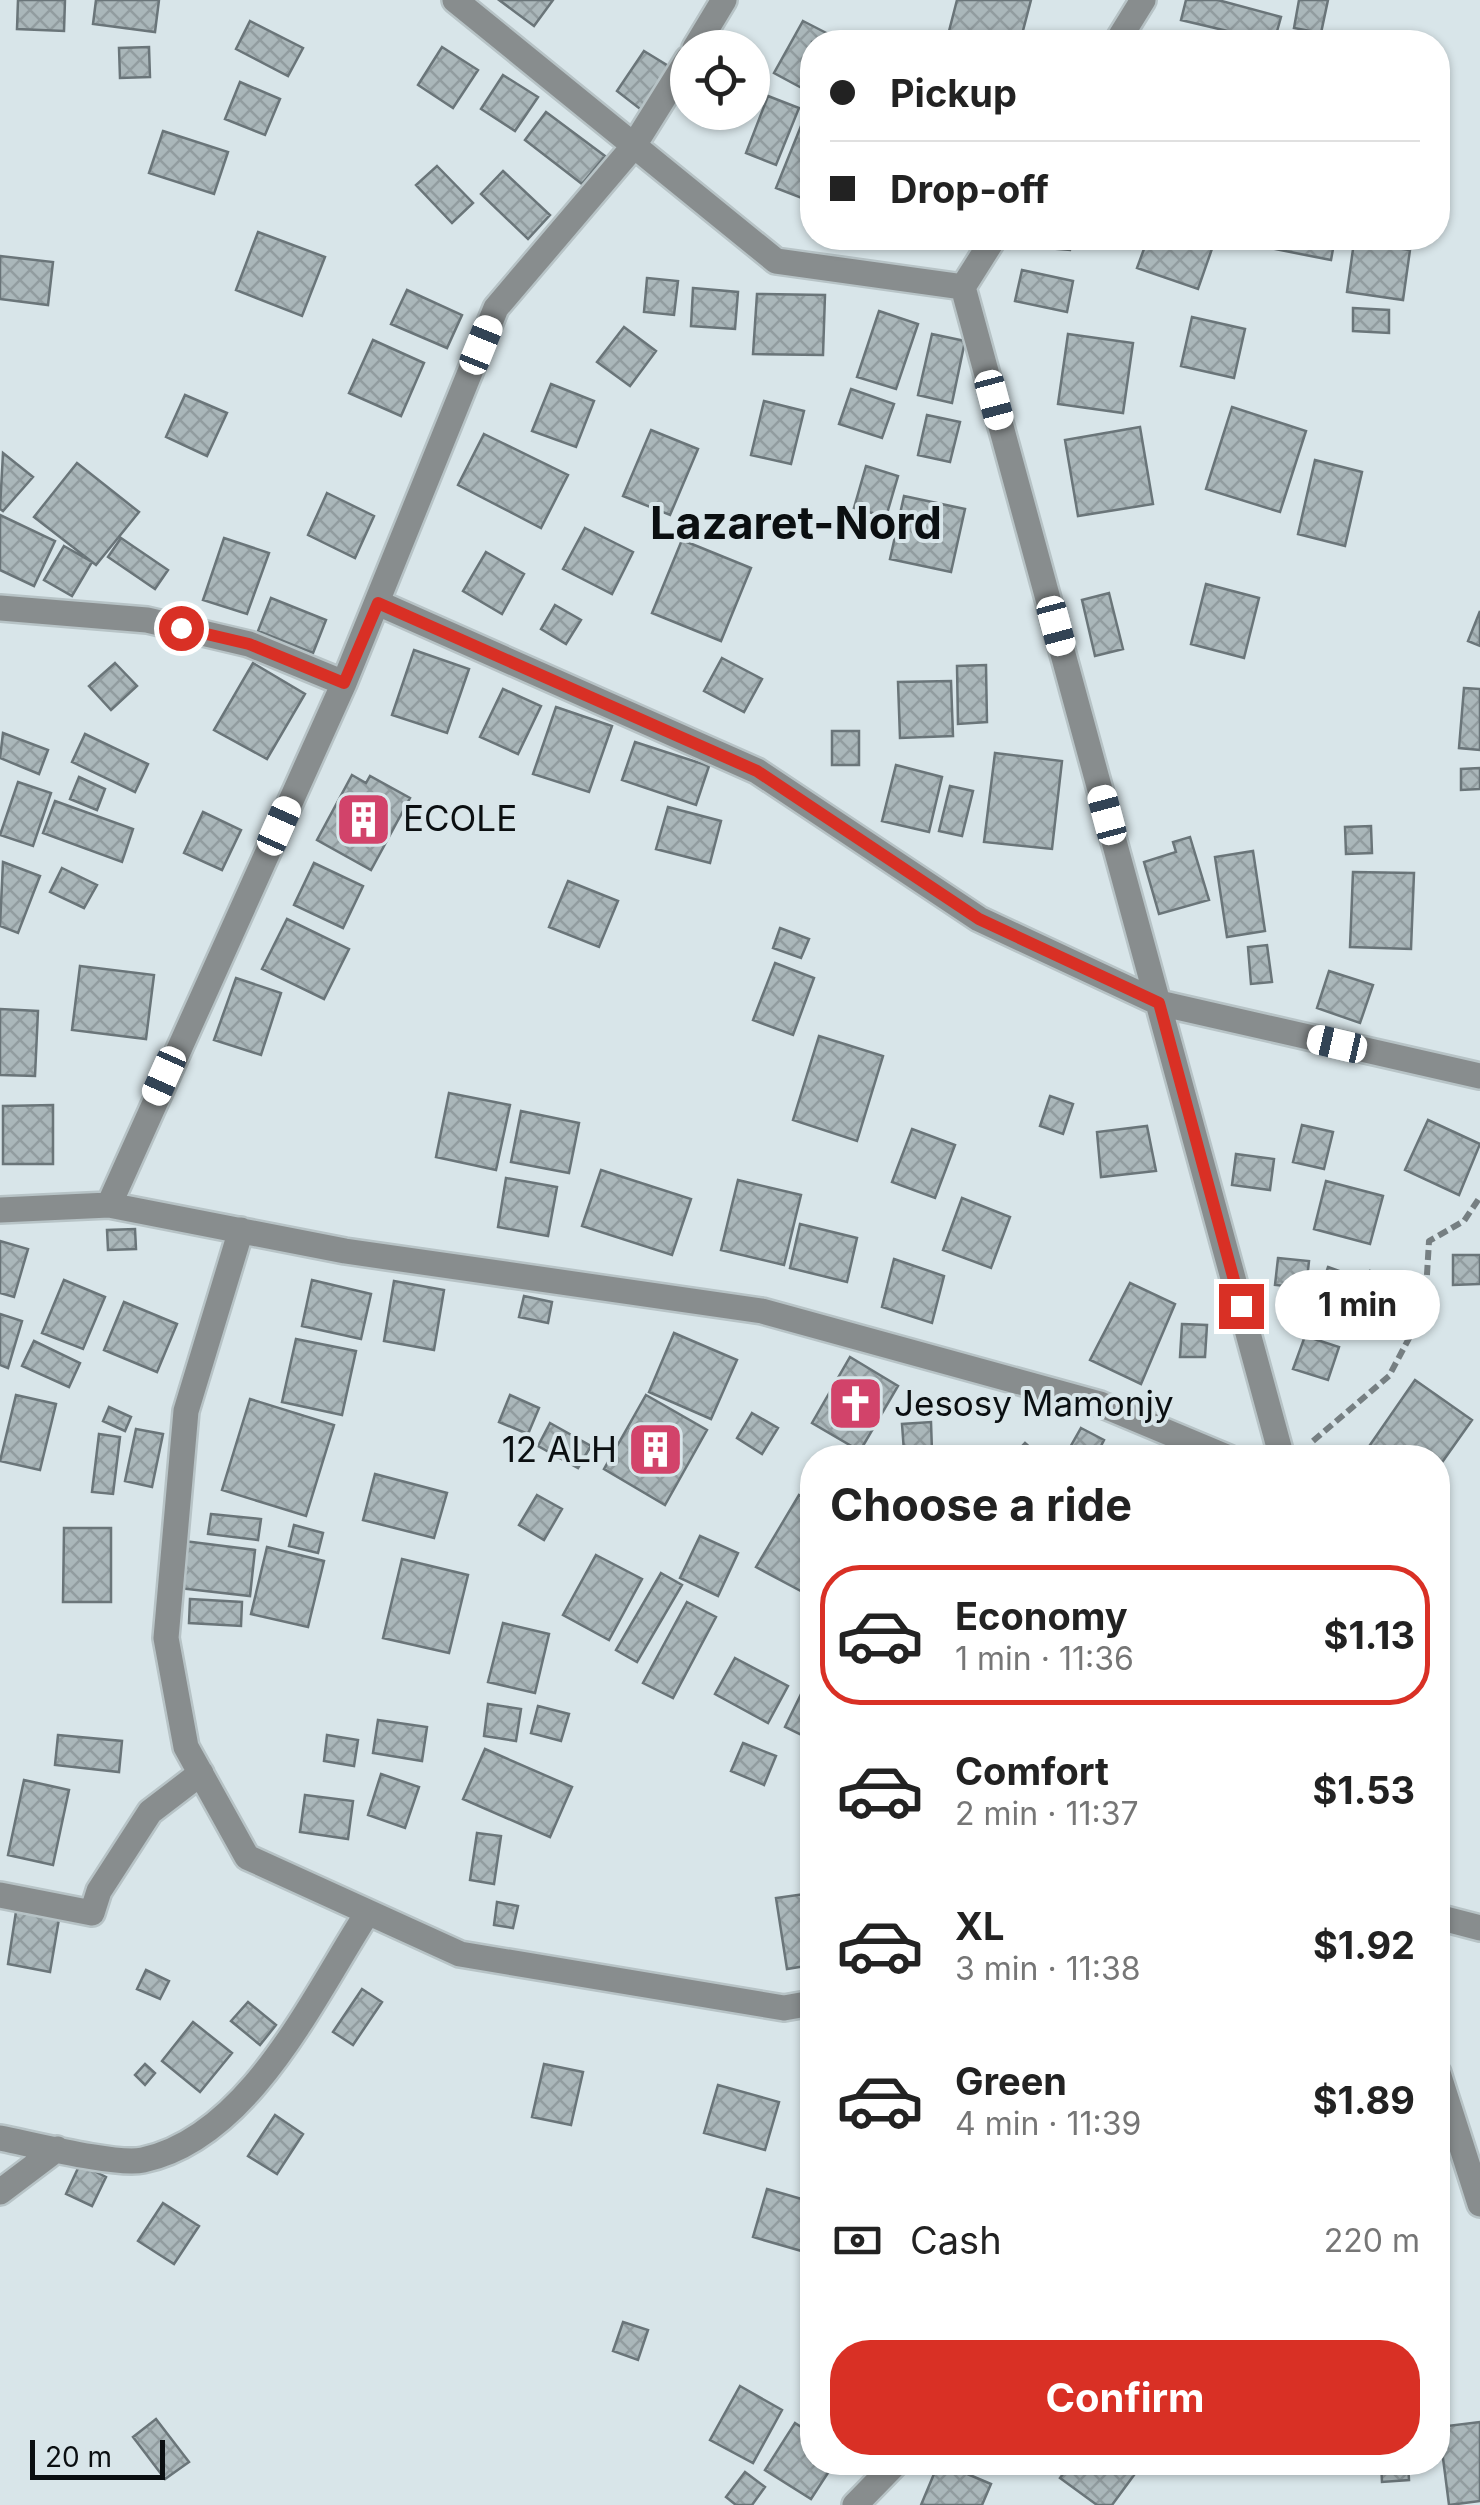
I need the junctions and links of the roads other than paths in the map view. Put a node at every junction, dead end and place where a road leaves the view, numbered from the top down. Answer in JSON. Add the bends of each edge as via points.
{"nodes":[{"id":1,"x":455,"y":0,"type":"edge"},
{"id":2,"x":724,"y":0,"type":"edge"},
{"id":3,"x":1143,"y":0,"type":"edge"},
{"id":4,"x":706,"y":30,"type":"edge"},
{"id":5,"x":1124,"y":30,"type":"edge"},
{"id":6,"x":670,"y":88,"type":"edge"},
{"id":7,"x":633,"y":147,"type":"junction"},
{"id":8,"x":986,"y":250,"type":"edge"},
{"id":9,"x":963,"y":287,"type":"junction"},
{"id":10,"x":378,"y":603,"type":"junction"},
{"id":11,"x":0,"y":608,"type":"edge"},
{"id":12,"x":344,"y":683,"type":"junction"},
{"id":13,"x":1159,"y":1003,"type":"junction"},
{"id":14,"x":1480,"y":1076,"type":"edge"},
{"id":15,"x":109,"y":1205,"type":"junction"},
{"id":16,"x":0,"y":1210,"type":"edge"},
{"id":17,"x":241,"y":1230,"type":"junction"},
{"id":18,"x":1199,"y":1445,"type":"edge"},
{"id":19,"x":1278,"y":1445,"type":"edge"},
{"id":20,"x":201,"y":1773,"type":"junction"},
{"id":21,"x":0,"y":1896,"type":"edge"},
{"id":22,"x":368,"y":1912,"type":"junction"},
{"id":23,"x":1450,"y":1920,"type":"edge"},
{"id":24,"x":1480,"y":1928,"type":"edge"},
{"id":25,"x":800,"y":2005,"type":"edge"},
{"id":26,"x":1450,"y":2110,"type":"edge"},
{"id":27,"x":0,"y":2138,"type":"edge"},
{"id":28,"x":57,"y":2149,"type":"junction"},
{"id":29,"x":0,"y":2192,"type":"edge"},
{"id":30,"x":1480,"y":2204,"type":"edge"},
{"id":31,"x":884,"y":2475,"type":"edge"},
{"id":32,"x":855,"y":2505,"type":"edge"}],
"edges":[{"from":1,"to":7,"type":"street"},
{"from":2,"to":4,"type":"street"},
{"from":3,"to":5,"type":"street"},
{"from":6,"to":7,"type":"street"},
{"from":7,"to":9,"type":"street","via":[[776,261]]},
{"from":7,"to":10,"type":"street","via":[[496,308]]},
{"from":8,"to":9,"type":"street"},
{"from":9,"to":13,"type":"street"},
{"from":10,"to":12,"type":"street"},
{"from":10,"to":13,"type":"street","via":[[757,771],[979,919]]},
{"from":11,"to":12,"type":"street","via":[[148,620],[249,644]]},
{"from":12,"to":15,"type":"street"},
{"from":13,"to":14,"type":"street"},
{"from":13,"to":19,"type":"street"},
{"from":15,"to":16,"type":"street"},
{"from":15,"to":17,"type":"street"},
{"from":17,"to":18,"type":"street","via":[[762,1311],[1100,1404]]},
{"from":17,"to":20,"type":"street","via":[[186,1411],[166,1638],[186,1747]]},
{"from":20,"to":21,"type":"street","via":[[150,1812],[92,1913]]},
{"from":20,"to":22,"type":"street","via":[[247,1856]]},
{"from":22,"to":25,"type":"street","via":[[460,1954],[784,2008]]},
{"from":22,"to":28,"type":"street","via":[[256,2087],[193,2142],[140,2162]]},
{"from":23,"to":24,"type":"street"},
{"from":26,"to":30,"type":"street"},
{"from":27,"to":28,"type":"street"},
{"from":28,"to":29,"type":"street"},
{"from":31,"to":32,"type":"street"}]}
